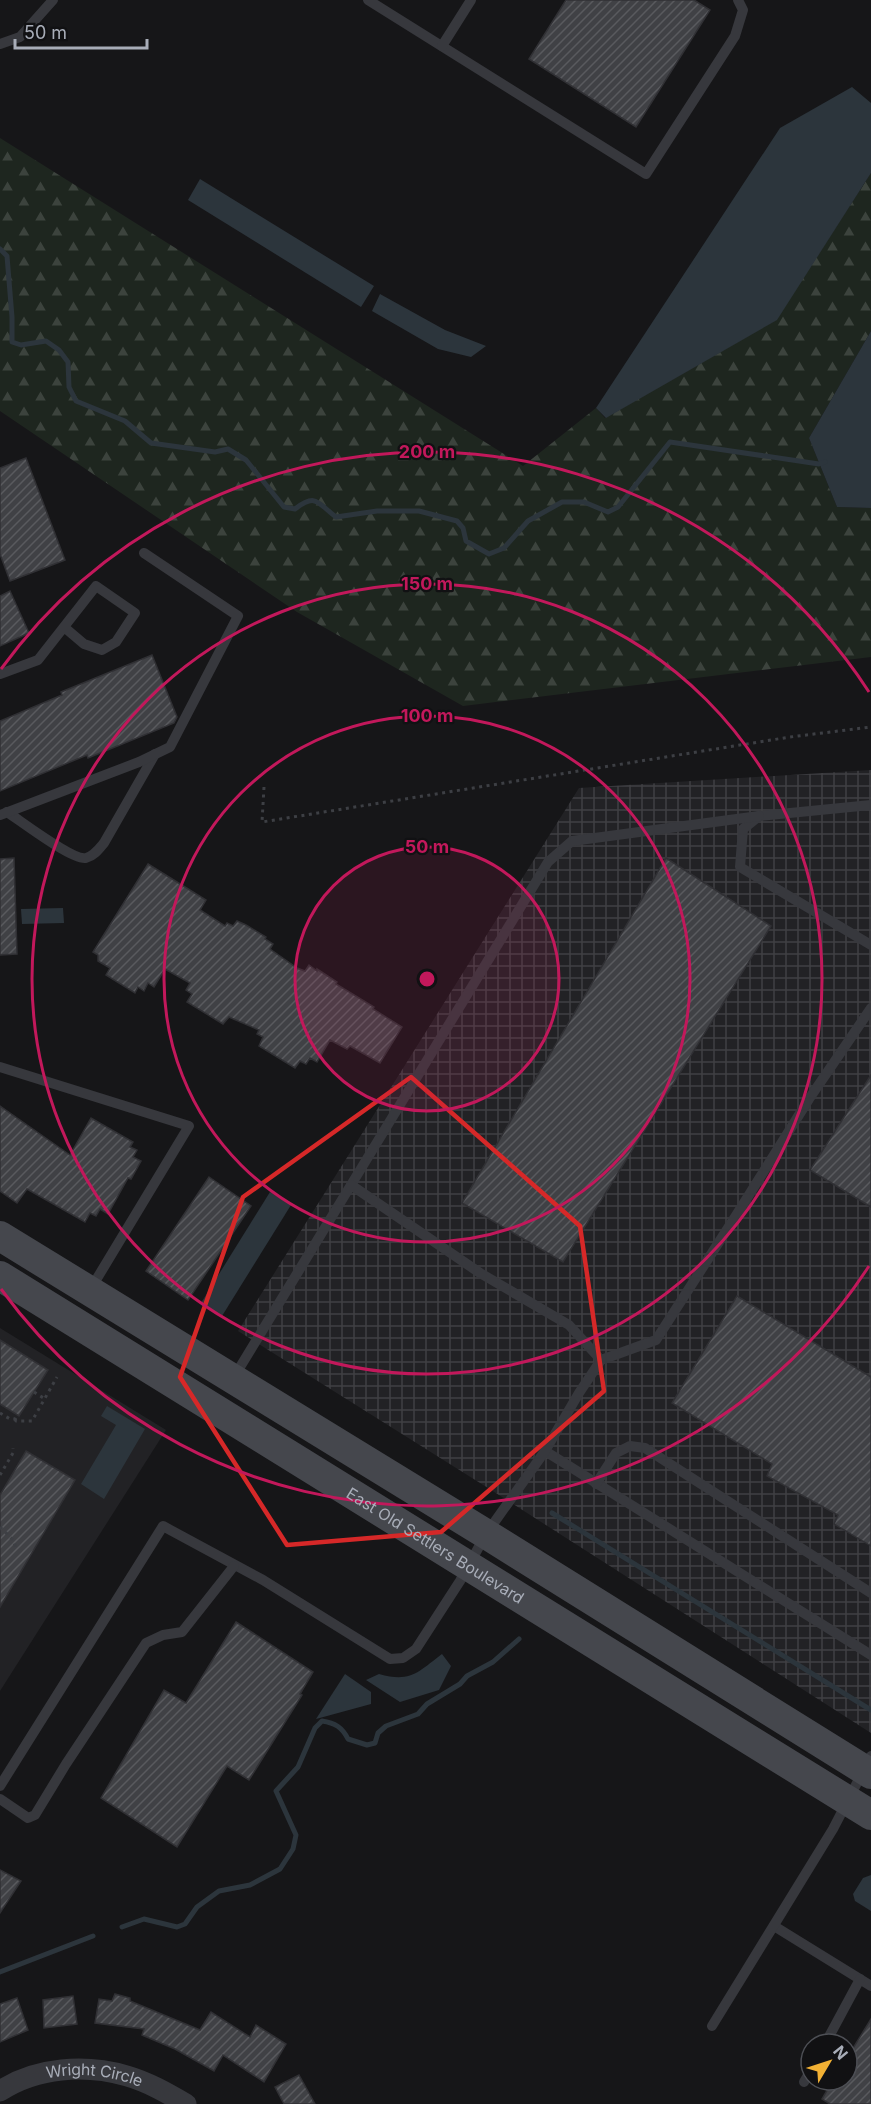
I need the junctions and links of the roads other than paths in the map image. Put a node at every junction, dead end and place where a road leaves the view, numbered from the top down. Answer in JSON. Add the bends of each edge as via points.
{"nodes":[{"id":1,"x":53,"y":0,"type":"edge"},
{"id":2,"x":368,"y":0,"type":"edge"},
{"id":3,"x":471,"y":0,"type":"edge"},
{"id":4,"x":738,"y":0,"type":"edge"},
{"id":5,"x":0,"y":44,"type":"edge"},
{"id":6,"x":442,"y":46,"type":"junction"},
{"id":7,"x":144,"y":554,"type":"dead end"},
{"id":8,"x":64,"y":627,"type":"junction"},
{"id":9,"x":0,"y":674,"type":"edge"},
{"id":10,"x":155,"y":754,"type":"junction"},
{"id":11,"x":871,"y":805,"type":"edge"},
{"id":12,"x":4,"y":814,"type":"edge"},
{"id":13,"x":759,"y":816,"type":"junction"},
{"id":14,"x":871,"y":945,"type":"edge"},
{"id":15,"x":871,"y":1008,"type":"edge"},
{"id":16,"x":0,"y":1067,"type":"edge"},
{"id":17,"x":351,"y":1185,"type":"junction"},
{"id":18,"x":0,"y":1236,"type":"edge"},
{"id":19,"x":0,"y":1276,"type":"edge"},
{"id":20,"x":90,"y":1291,"type":"junction"},
{"id":21,"x":600,"y":1360,"type":"junction"},
{"id":22,"x":232,"y":1379,"type":"junction"},
{"id":23,"x":545,"y":1451,"type":"junction"},
{"id":24,"x":596,"y":1484,"type":"junction"},
{"id":25,"x":486,"y":1534,"type":"junction"},
{"id":26,"x":234,"y":1566,"type":"junction"},
{"id":27,"x":468,"y":1566,"type":"junction"},
{"id":28,"x":871,"y":1593,"type":"edge"},
{"id":29,"x":871,"y":1655,"type":"edge"},
{"id":30,"x":869,"y":1766,"type":"edge"},
{"id":31,"x":0,"y":1786,"type":"edge"},
{"id":32,"x":0,"y":1799,"type":"edge"},
{"id":33,"x":860,"y":1808,"type":"edge"},
{"id":34,"x":774,"y":1926,"type":"junction"},
{"id":35,"x":860,"y":1979,"type":"junction"},
{"id":36,"x":871,"y":1986,"type":"edge"},
{"id":37,"x":712,"y":2026,"type":"dead end"},
{"id":38,"x":831,"y":2032,"type":"edge"},
{"id":39,"x":0,"y":2091,"type":"edge"},
{"id":40,"x":186,"y":2104,"type":"edge"}],
"edges":[{"from":1,"to":5,"type":"lane","via":[[20,37]]},
{"from":2,"to":6,"type":"lane"},
{"from":3,"to":6,"type":"lane"},
{"from":4,"to":6,"type":"lane","via":[[743,10],[735,36],[646,174]]},
{"from":7,"to":10,"type":"lane","via":[[238,616],[170,747]]},
{"from":8,"to":8,"type":"lane","via":[[96,586],[135,613],[116,642],[102,650],[84,644]]},
{"from":8,"to":9,"type":"lane","via":[[38,660]]},
{"from":10,"to":12,"type":"lane"},
{"from":10,"to":12,"type":"lane","via":[[94,855],[86,858],[70,854]]},
{"from":11,"to":13,"type":"lane"},
{"from":13,"to":14,"type":"lane","via":[[743,829],[741,867]]},
{"from":13,"to":17,"type":"lane","via":[[572,841],[548,862]]},
{"from":15,"to":21,"type":"lane","via":[[656,1340]]},
{"from":16,"to":20,"type":"lane","via":[[189,1126]]},
{"from":17,"to":21,"type":"lane","via":[[480,1273],[569,1325]]},
{"from":17,"to":22,"type":"lane"},
{"from":18,"to":20,"type":"main road"},
{"from":19,"to":27,"type":"main road","name":"East Old Settlers Boulevard"},
{"from":20,"to":22,"type":"main road"},
{"from":21,"to":23,"type":"lane"},
{"from":22,"to":25,"type":"main road"},
{"from":23,"to":24,"type":"lane"},
{"from":23,"to":25,"type":"lane"},
{"from":24,"to":28,"type":"lane","via":[[616,1453],[630,1446],[645,1448]]},
{"from":24,"to":29,"type":"lane"},
{"from":25,"to":27,"type":"lane"},
{"from":25,"to":30,"type":"main road"},
{"from":26,"to":27,"type":"lane","via":[[390,1659],[403,1658],[416,1649]]},
{"from":26,"to":31,"type":"lane","via":[[163,1526]]},
{"from":26,"to":32,"type":"lane","via":[[182,1632],[146,1643],[35,1815],[28,1818]]},
{"from":27,"to":33,"type":"main road","name":"East Old Settlers Boulevard"},
{"from":30,"to":33,"type":"lane"},
{"from":33,"to":34,"type":"lane"},
{"from":34,"to":35,"type":"lane"},
{"from":34,"to":37,"type":"lane"},
{"from":35,"to":36,"type":"lane"},
{"from":35,"to":38,"type":"lane"},
{"from":39,"to":40,"type":"street","name":"Wright Circle","via":[[34,2075],[64,2069],[97,2070],[136,2079]]}]}
